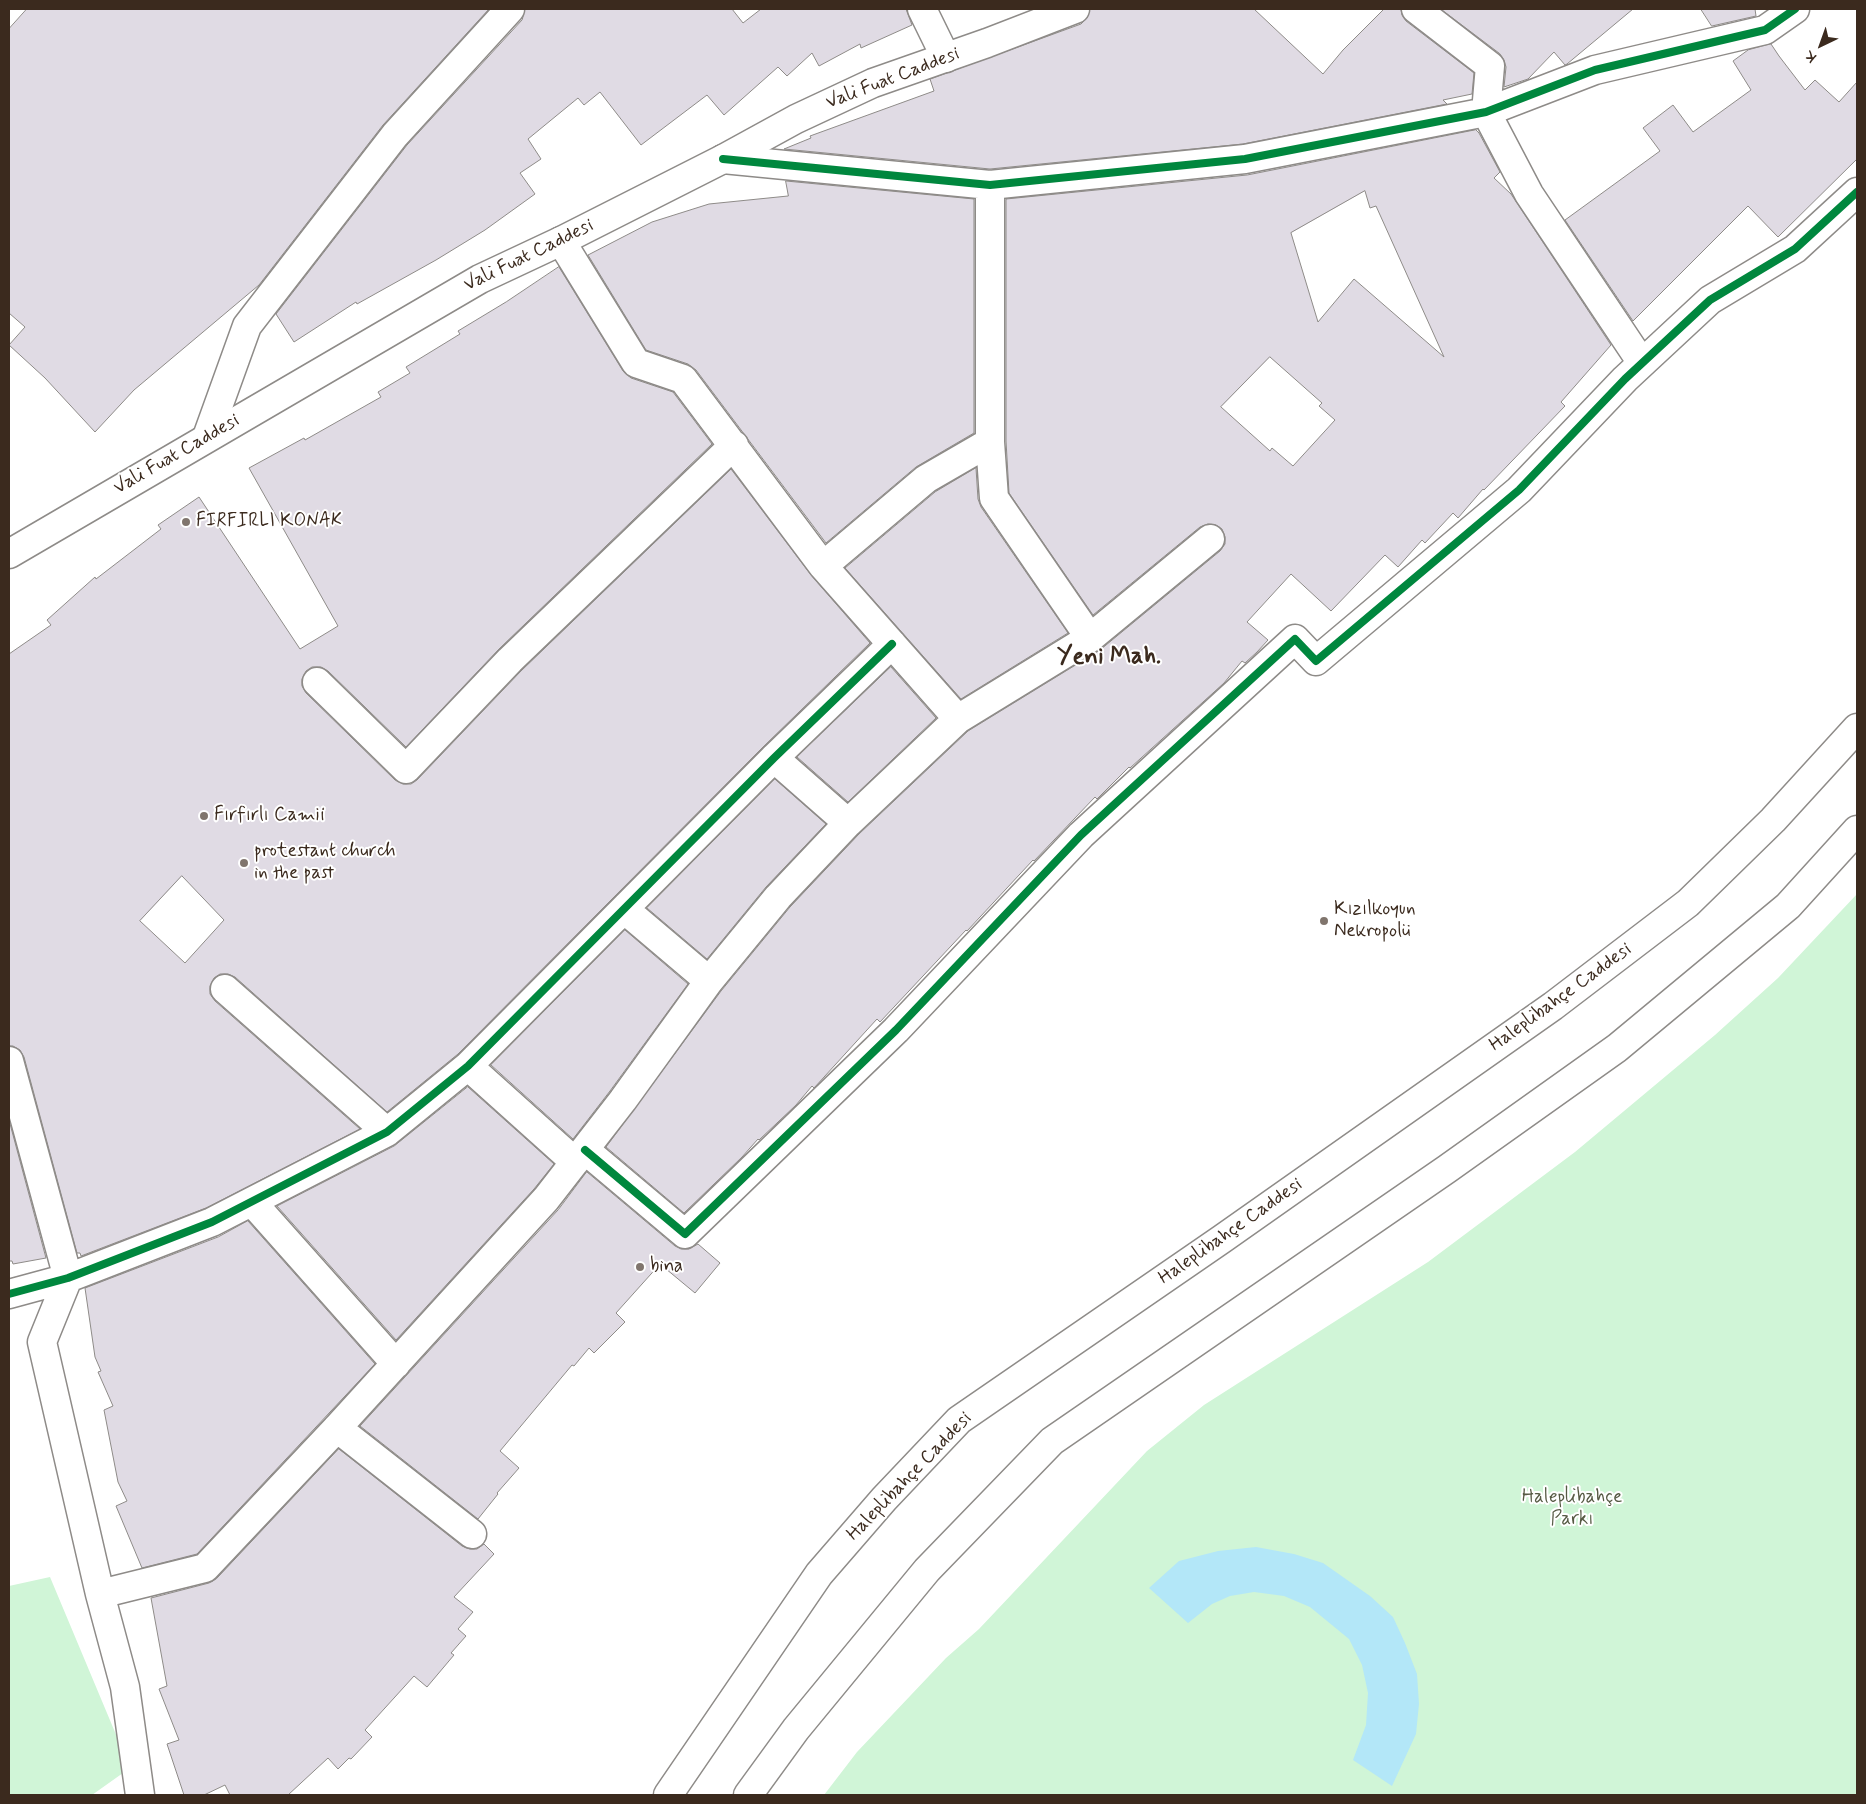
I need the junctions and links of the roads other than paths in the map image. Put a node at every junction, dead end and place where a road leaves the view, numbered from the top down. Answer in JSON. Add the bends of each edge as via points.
{"nodes":[{"id":1,"x":510,"y":9,"type":"edge"},
{"id":2,"x":922,"y":9,"type":"edge"},
{"id":3,"x":1416,"y":9,"type":"edge"},
{"id":4,"x":1795,"y":9,"type":"edge"},
{"id":5,"x":1064,"y":11,"type":"edge"},
{"id":6,"x":1763,"y":19,"type":"edge"},
{"id":7,"x":946,"y":58,"type":"junction"},
{"id":8,"x":1486,"y":112,"type":"junction"},
{"id":9,"x":723,"y":159,"type":"junction"},
{"id":10,"x":990,"y":185,"type":"junction"},
{"id":11,"x":1857,"y":192,"type":"edge"},
{"id":12,"x":561,"y":241,"type":"junction"},
{"id":13,"x":1642,"y":363,"type":"junction"},
{"id":14,"x":208,"y":437,"type":"junction"},
{"id":15,"x":990,"y":442,"type":"junction"},
{"id":16,"x":734,"y":445,"type":"junction"},
{"id":17,"x":1210,"y":539,"type":"dead end"},
{"id":18,"x":9,"y":554,"type":"edge"},
{"id":19,"x":823,"y":566,"type":"junction"},
{"id":20,"x":1090,"y":638,"type":"junction"},
{"id":21,"x":892,"y":644,"type":"junction"},
{"id":22,"x":317,"y":682,"type":"dead end"},
{"id":23,"x":958,"y":719,"type":"junction"},
{"id":24,"x":1857,"y":728,"type":"edge"},
{"id":25,"x":774,"y":758,"type":"junction"},
{"id":26,"x":848,"y":823,"type":"junction"},
{"id":27,"x":1857,"y":830,"type":"edge"},
{"id":28,"x":624,"y":909,"type":"junction"},
{"id":29,"x":709,"y":981,"type":"junction"},
{"id":30,"x":225,"y":988,"type":"dead end"},
{"id":31,"x":9,"y":1061,"type":"edge"},
{"id":32,"x":468,"y":1066,"type":"junction"},
{"id":33,"x":387,"y":1132,"type":"junction"},
{"id":34,"x":580,"y":1156,"type":"junction"},
{"id":35,"x":252,"y":1202,"type":"junction"},
{"id":36,"x":68,"y":1278,"type":"junction"},
{"id":37,"x":9,"y":1294,"type":"edge"},
{"id":38,"x":396,"y":1364,"type":"junction"},
{"id":39,"x":337,"y":1428,"type":"junction"},
{"id":40,"x":472,"y":1534,"type":"dead end"},
{"id":41,"x":100,"y":1594,"type":"junction"},
{"id":42,"x":140,"y":1795,"type":"edge"},
{"id":43,"x":668,"y":1795,"type":"edge"},
{"id":44,"x":748,"y":1795,"type":"edge"}],
"edges":[{"from":1,"to":14,"type":"street","via":[[395,135],[247,326]]},
{"from":2,"to":7,"type":"street"},
{"from":3,"to":8,"type":"street","via":[[1490,66]]},
{"from":4,"to":6,"type":"street"},
{"from":5,"to":7,"type":"street","name":"Vali Fuat Caddesi"},
{"from":6,"to":8,"type":"street","via":[[1595,70]]},
{"from":7,"to":9,"type":"street","name":"Vali Fuat Caddesi","via":[[873,83],[796,119]]},
{"from":8,"to":10,"type":"street","via":[[1245,159]]},
{"from":8,"to":13,"type":"street","via":[[1529,194]]},
{"from":9,"to":10,"type":"street"},
{"from":9,"to":12,"type":"street","name":"Vali Fuat Caddesi"},
{"from":10,"to":15,"type":"street"},
{"from":11,"to":13,"type":"street","via":[[1795,249],[1710,300]]},
{"from":12,"to":14,"type":"street","name":"Vali Fuat Caddesi","via":[[480,279]]},
{"from":12,"to":16,"type":"street","via":[[636,363],[683,379]]},
{"from":13,"to":34,"type":"street","via":[[1519,490],[1316,661],[1295,638],[1082,835],[896,1030],[685,1234]]},
{"from":14,"to":18,"type":"street","name":"Vali Fuat Caddesi"},
{"from":15,"to":19,"type":"street","via":[[926,479]]},
{"from":15,"to":20,"type":"street","via":[[994,498]]},
{"from":16,"to":19,"type":"street"},
{"from":16,"to":22,"type":"street","via":[[510,660],[406,769]]},
{"from":17,"to":20,"type":"street"},
{"from":19,"to":21,"type":"street"},
{"from":20,"to":23,"type":"street"},
{"from":21,"to":23,"type":"street"},
{"from":21,"to":25,"type":"street"},
{"from":23,"to":26,"type":"street"},
{"from":24,"to":43,"type":"street","name":"Haleplibahçe Caddesi","via":[[1773,820],[1688,903],[1553,1006],[959,1420],[819,1574]]},
{"from":25,"to":26,"type":"street"},
{"from":25,"to":28,"type":"street"},
{"from":26,"to":29,"type":"street","via":[[778,897]]},
{"from":27,"to":44,"type":"street","via":[[1788,906],[1616,1048],[1447,1170],[1052,1441],[927,1570],[796,1729]]},
{"from":28,"to":29,"type":"street"},
{"from":28,"to":32,"type":"street"},
{"from":29,"to":34,"type":"street"},
{"from":30,"to":33,"type":"street"},
{"from":31,"to":36,"type":"street"},
{"from":32,"to":33,"type":"street"},
{"from":32,"to":34,"type":"street"},
{"from":33,"to":35,"type":"street"},
{"from":34,"to":38,"type":"street","via":[[546,1199]]},
{"from":35,"to":36,"type":"street","via":[[212,1222]]},
{"from":35,"to":38,"type":"street"},
{"from":36,"to":37,"type":"street"},
{"from":36,"to":41,"type":"street","via":[[42,1342]]},
{"from":38,"to":39,"type":"street"},
{"from":39,"to":40,"type":"street"},
{"from":39,"to":41,"type":"street","via":[[205,1568]]},
{"from":41,"to":42,"type":"street","via":[[125,1687]]}]}
